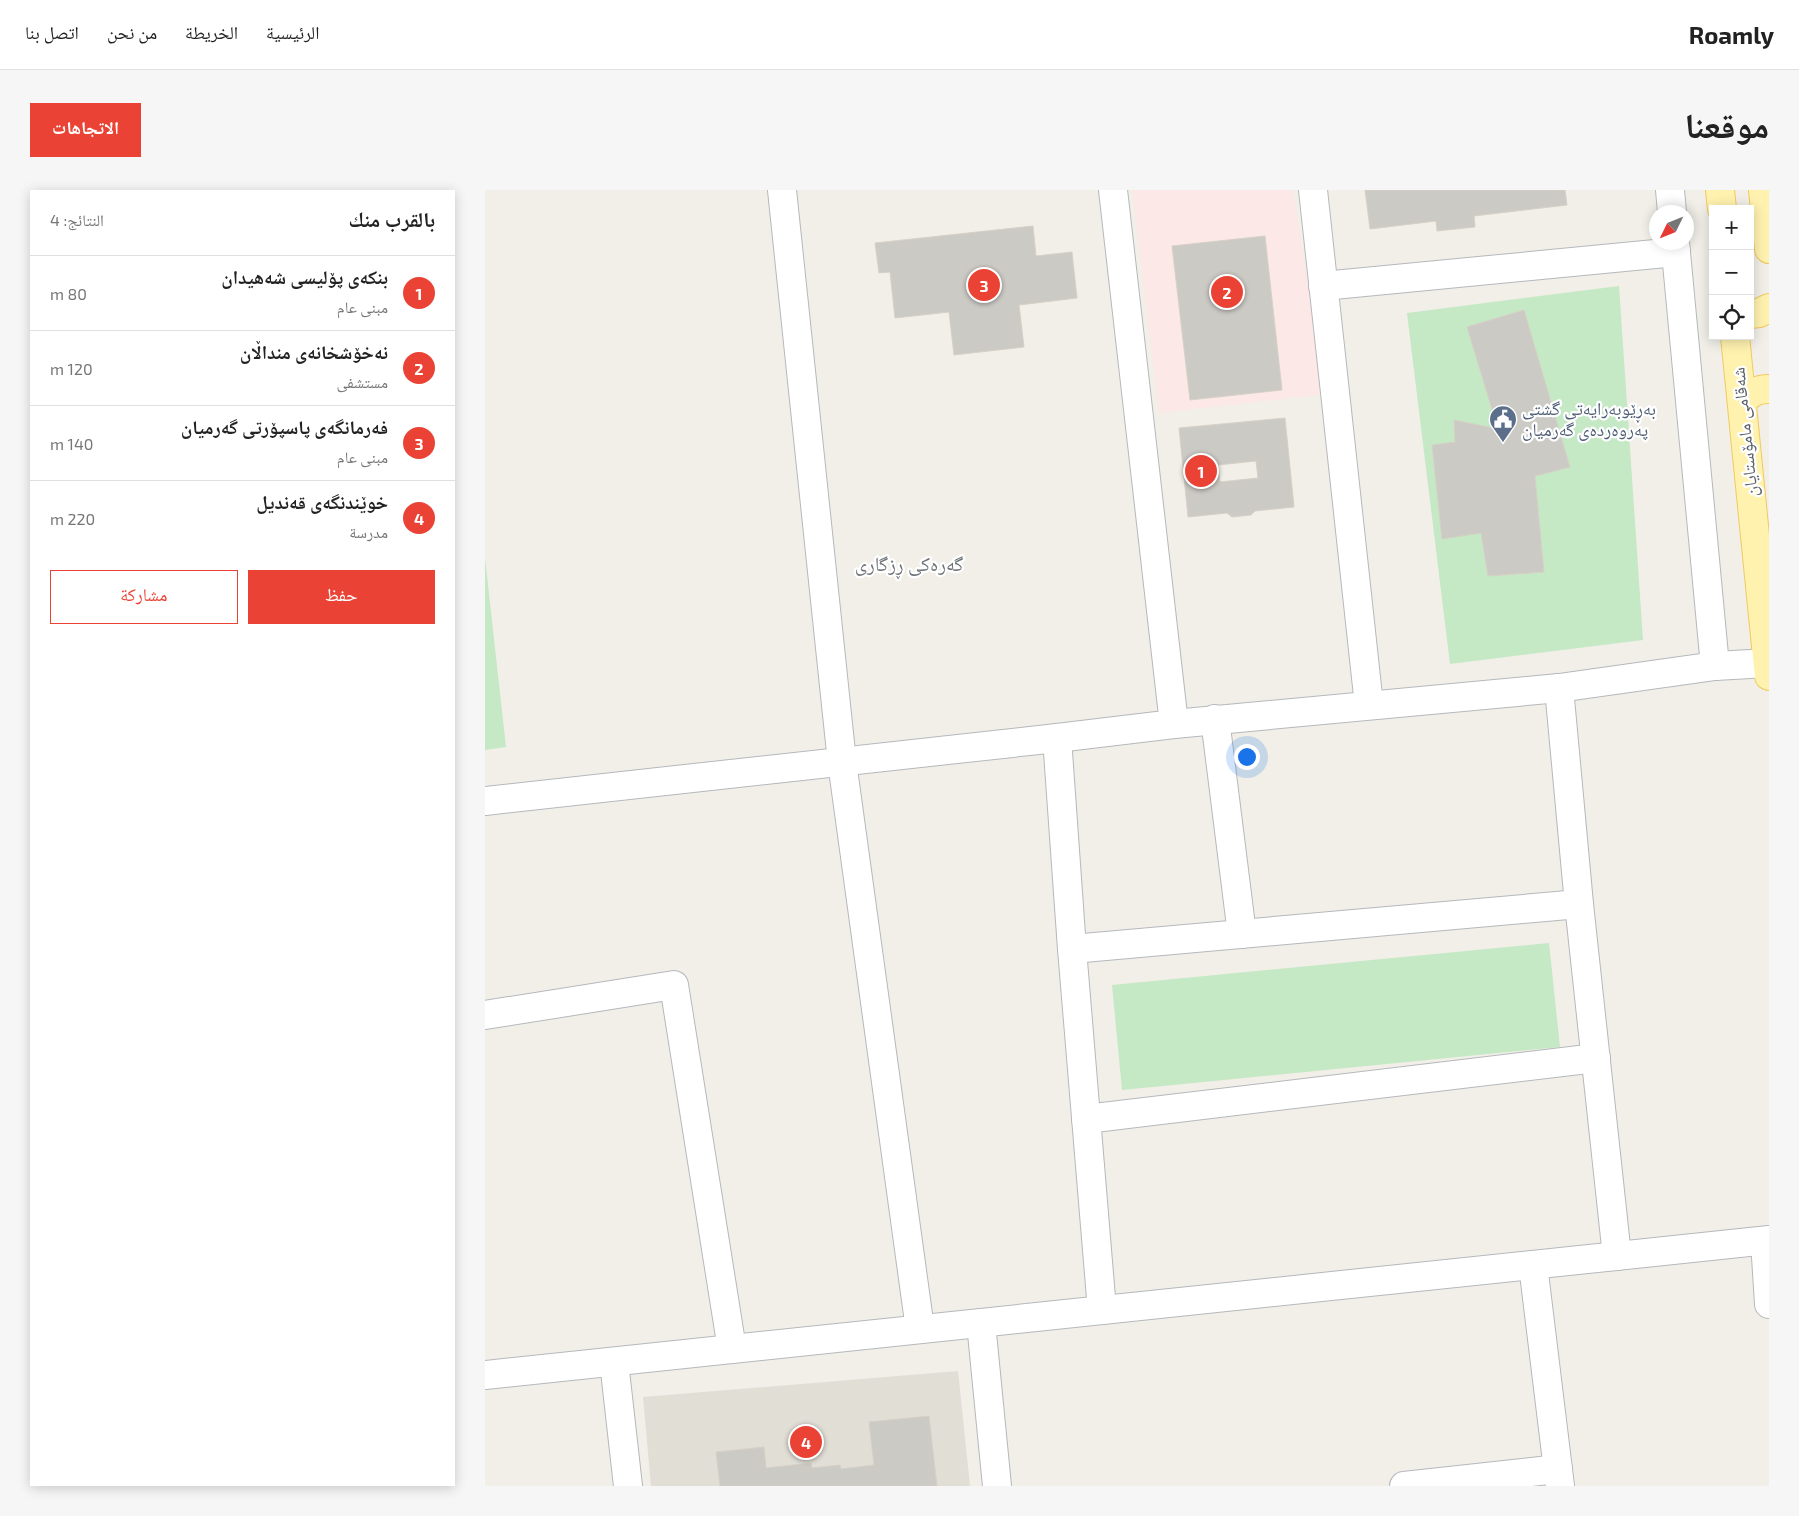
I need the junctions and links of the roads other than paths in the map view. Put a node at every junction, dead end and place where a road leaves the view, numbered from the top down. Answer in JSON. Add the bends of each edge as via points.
{"nodes":[{"id":1,"x":783,"y":190,"type":"edge"},
{"id":2,"x":1113,"y":190,"type":"edge"},
{"id":3,"x":1313,"y":190,"type":"edge"},
{"id":4,"x":1670,"y":190,"type":"edge"},
{"id":5,"x":1720,"y":190,"type":"edge"},
{"id":6,"x":1763,"y":190,"type":"edge"},
{"id":7,"x":1671,"y":205,"type":"edge"},
{"id":8,"x":1722,"y":205,"type":"edge"},
{"id":9,"x":1769,"y":249,"type":"edge"},
{"id":10,"x":1649,"y":250,"type":"edge"},
{"id":11,"x":1675,"y":250,"type":"edge"},
{"id":12,"x":1323,"y":286,"type":"junction"},
{"id":13,"x":1769,"y":308,"type":"edge"},
{"id":14,"x":1754,"y":314,"type":"edge"},
{"id":15,"x":1735,"y":340,"type":"edge"},
{"id":16,"x":1769,"y":389,"type":"edge"},
{"id":17,"x":1743,"y":402,"type":"junction"},
{"id":18,"x":1715,"y":666,"type":"junction"},
{"id":19,"x":1768,"y":670,"type":"edge"},
{"id":20,"x":1559,"y":688,"type":"junction"},
{"id":21,"x":1369,"y":706,"type":"junction"},
{"id":22,"x":1215,"y":720,"type":"junction"},
{"id":23,"x":1174,"y":724,"type":"junction"},
{"id":24,"x":1057,"y":738,"type":"junction"},
{"id":25,"x":843,"y":762,"type":"junction"},
{"id":26,"x":485,"y":801,"type":"edge"},
{"id":27,"x":1579,"y":904,"type":"junction"},
{"id":28,"x":1241,"y":934,"type":"junction"},
{"id":29,"x":1072,"y":949,"type":"junction"},
{"id":30,"x":485,"y":1015,"type":"edge"},
{"id":31,"x":1596,"y":1058,"type":"junction"},
{"id":32,"x":1086,"y":1119,"type":"junction"},
{"id":33,"x":1767,"y":1240,"type":"edge"},
{"id":34,"x":1617,"y":1256,"type":"junction"},
{"id":35,"x":1533,"y":1265,"type":"junction"},
{"id":36,"x":1769,"y":1304,"type":"edge"},
{"id":37,"x":1102,"y":1310,"type":"junction"},
{"id":38,"x":981,"y":1323,"type":"junction"},
{"id":39,"x":920,"y":1329,"type":"junction"},
{"id":40,"x":732,"y":1349,"type":"junction"},
{"id":41,"x":614,"y":1362,"type":"junction"},
{"id":42,"x":485,"y":1375,"type":"edge"},
{"id":43,"x":1559,"y":1478,"type":"edge"},
{"id":44,"x":628,"y":1486,"type":"edge"},
{"id":45,"x":997,"y":1486,"type":"edge"},
{"id":46,"x":1404,"y":1486,"type":"edge"}],
"edges":[{"from":1,"to":25,"type":"street"},
{"from":2,"to":23,"type":"street"},
{"from":3,"to":12,"type":"street"},
{"from":4,"to":7,"type":"street"},
{"from":5,"to":8,"type":"main road"},
{"from":6,"to":9,"type":"main road"},
{"from":10,"to":12,"type":"street"},
{"from":11,"to":18,"type":"street"},
{"from":12,"to":21,"type":"street"},
{"from":13,"to":14,"type":"main road"},
{"from":15,"to":17,"type":"main road","name":"شەقامی مامۆستایان"},
{"from":16,"to":17,"type":"main road","via":[[1757,390]]},
{"from":17,"to":19,"type":"main road","name":"شەقامی مامۆستایان"},
{"from":18,"to":19,"type":"street"},
{"from":18,"to":20,"type":"street"},
{"from":20,"to":21,"type":"street"},
{"from":20,"to":27,"type":"street"},
{"from":21,"to":22,"type":"street"},
{"from":22,"to":23,"type":"street"},
{"from":22,"to":28,"type":"street"},
{"from":23,"to":24,"type":"street"},
{"from":24,"to":25,"type":"street"},
{"from":24,"to":29,"type":"street"},
{"from":25,"to":26,"type":"street"},
{"from":25,"to":39,"type":"street"},
{"from":27,"to":28,"type":"street"},
{"from":27,"to":31,"type":"street"},
{"from":28,"to":29,"type":"street"},
{"from":29,"to":32,"type":"street"},
{"from":30,"to":40,"type":"street","via":[[674,986]]},
{"from":31,"to":32,"type":"street"},
{"from":31,"to":34,"type":"street"},
{"from":32,"to":37,"type":"street"},
{"from":33,"to":34,"type":"street"},
{"from":33,"to":36,"type":"street"},
{"from":34,"to":35,"type":"street"},
{"from":35,"to":37,"type":"street"},
{"from":35,"to":43,"type":"street"},
{"from":37,"to":38,"type":"street"},
{"from":38,"to":39,"type":"street"},
{"from":38,"to":45,"type":"street"},
{"from":39,"to":40,"type":"street"},
{"from":40,"to":41,"type":"street"},
{"from":41,"to":42,"type":"street"},
{"from":41,"to":44,"type":"street"},
{"from":43,"to":46,"type":"street"}]}
